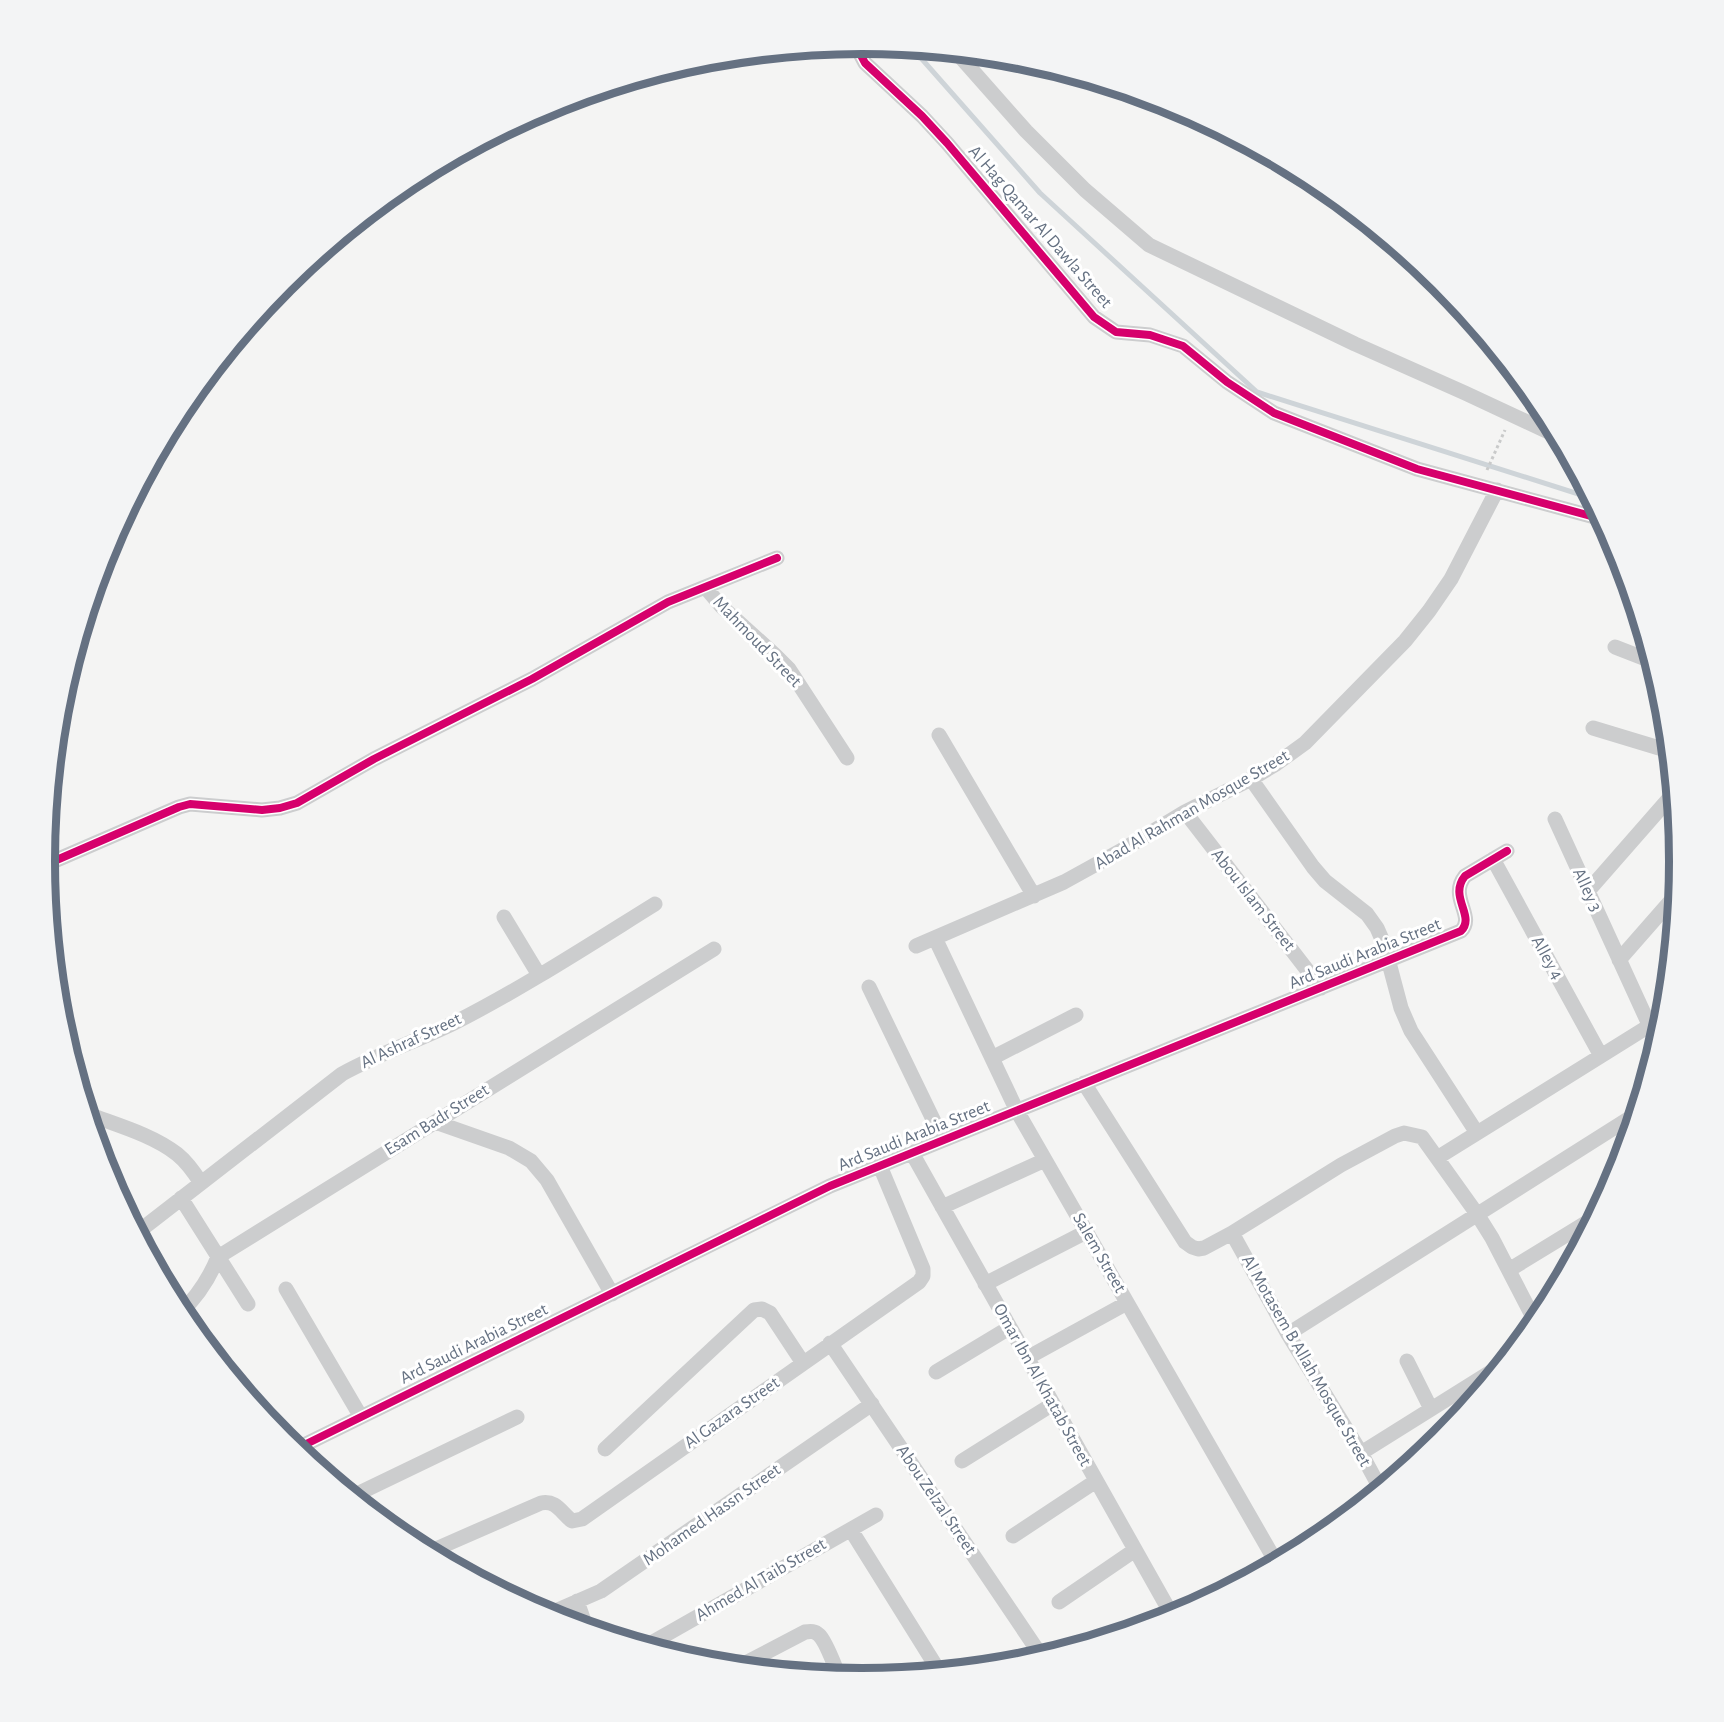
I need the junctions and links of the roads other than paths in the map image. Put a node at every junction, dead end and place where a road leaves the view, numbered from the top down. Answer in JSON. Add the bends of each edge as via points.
{"nodes":[{"id":1,"x":860,"y":54,"type":"edge"},
{"id":2,"x":964,"y":61,"type":"edge"},
{"id":3,"x":1543,"y":429,"type":"edge"},
{"id":4,"x":1497,"y":490,"type":"junction"},
{"id":5,"x":1592,"y":516,"type":"edge"},
{"id":6,"x":777,"y":558,"type":"dead end"},
{"id":7,"x":705,"y":587,"type":"junction"},
{"id":8,"x":1615,"y":647,"type":"dead end"},
{"id":9,"x":1643,"y":658,"type":"edge"},
{"id":10,"x":1593,"y":728,"type":"dead end"},
{"id":11,"x":939,"y":735,"type":"dead end"},
{"id":12,"x":1661,"y":748,"type":"edge"},
{"id":13,"x":847,"y":758,"type":"dead end"},
{"id":14,"x":1251,"y":779,"type":"junction"},
{"id":15,"x":1666,"y":802,"type":"edge"},
{"id":16,"x":1185,"y":812,"type":"junction"},
{"id":17,"x":1555,"y":819,"type":"dead end"},
{"id":18,"x":1508,"y":850,"type":"dead end"},
{"id":19,"x":1493,"y":859,"type":"junction"},
{"id":20,"x":55,"y":861,"type":"edge"},
{"id":21,"x":1588,"y":891,"type":"junction"},
{"id":22,"x":1034,"y":896,"type":"junction"},
{"id":23,"x":655,"y":904,"type":"dead end"},
{"id":24,"x":1667,"y":905,"type":"edge"},
{"id":25,"x":504,"y":917,"type":"dead end"},
{"id":26,"x":935,"y":938,"type":"junction"},
{"id":27,"x":916,"y":946,"type":"dead end"},
{"id":28,"x":714,"y":949,"type":"dead end"},
{"id":29,"x":1619,"y":960,"type":"junction"},
{"id":30,"x":1388,"y":961,"type":"junction"},
{"id":31,"x":539,"y":975,"type":"junction"},
{"id":32,"x":869,"y":987,"type":"dead end"},
{"id":33,"x":1321,"y":988,"type":"junction"},
{"id":34,"x":1076,"y":1015,"type":"dead end"},
{"id":35,"x":1652,"y":1023,"type":"edge"},
{"id":36,"x":1650,"y":1034,"type":"edge"},
{"id":37,"x":1601,"y":1056,"type":"junction"},
{"id":38,"x":992,"y":1058,"type":"junction"},
{"id":39,"x":1084,"y":1083,"type":"junction"},
{"id":40,"x":1017,"y":1111,"type":"junction"},
{"id":41,"x":97,"y":1118,"type":"edge"},
{"id":42,"x":1626,"y":1120,"type":"edge"},
{"id":43,"x":435,"y":1122,"type":"junction"},
{"id":44,"x":1477,"y":1133,"type":"junction"},
{"id":45,"x":943,"y":1140,"type":"junction"},
{"id":46,"x":912,"y":1153,"type":"junction"},
{"id":47,"x":1437,"y":1158,"type":"junction"},
{"id":48,"x":1045,"y":1160,"type":"junction"},
{"id":49,"x":880,"y":1166,"type":"junction"},
{"id":50,"x":201,"y":1183,"type":"junction"},
{"id":51,"x":181,"y":1198,"type":"junction"},
{"id":52,"x":942,"y":1207,"type":"junction"},
{"id":53,"x":1477,"y":1214,"type":"junction"},
{"id":54,"x":1582,"y":1225,"type":"edge"},
{"id":55,"x":143,"y":1228,"type":"edge"},
{"id":56,"x":1086,"y":1232,"type":"junction"},
{"id":57,"x":1232,"y":1233,"type":"junction"},
{"id":58,"x":218,"y":1257,"type":"junction"},
{"id":59,"x":1509,"y":1270,"type":"junction"},
{"id":60,"x":985,"y":1284,"type":"junction"},
{"id":61,"x":285,"y":1289,"type":"dead end"},
{"id":62,"x":612,"y":1294,"type":"junction"},
{"id":63,"x":1127,"y":1303,"type":"junction"},
{"id":64,"x":188,"y":1304,"type":"edge"},
{"id":65,"x":248,"y":1304,"type":"dead end"},
{"id":66,"x":1531,"y":1312,"type":"edge"},
{"id":67,"x":1010,"y":1328,"type":"junction"},
{"id":68,"x":1288,"y":1334,"type":"junction"},
{"id":69,"x":830,"y":1343,"type":"junction"},
{"id":70,"x":1027,"y":1358,"type":"junction"},
{"id":71,"x":1407,"y":1361,"type":"dead end"},
{"id":72,"x":803,"y":1363,"type":"junction"},
{"id":73,"x":936,"y":1372,"type":"dead end"},
{"id":74,"x":1481,"y":1378,"type":"edge"},
{"id":75,"x":872,"y":1404,"type":"junction"},
{"id":76,"x":1053,"y":1404,"type":"junction"},
{"id":77,"x":1431,"y":1409,"type":"junction"},
{"id":78,"x":361,"y":1417,"type":"junction"},
{"id":79,"x":517,"y":1417,"type":"dead end"},
{"id":80,"x":305,"y":1445,"type":"edge"},
{"id":81,"x":605,"y":1449,"type":"dead end"},
{"id":82,"x":1361,"y":1453,"type":"junction"},
{"id":83,"x":962,"y":1461,"type":"dead end"},
{"id":84,"x":1096,"y":1481,"type":"junction"},
{"id":85,"x":1377,"y":1482,"type":"edge"},
{"id":86,"x":360,"y":1492,"type":"edge"},
{"id":87,"x":876,"y":1515,"type":"dead end"},
{"id":88,"x":851,"y":1530,"type":"junction"},
{"id":89,"x":1013,"y":1536,"type":"dead end"},
{"id":90,"x":439,"y":1548,"type":"edge"},
{"id":91,"x":1135,"y":1550,"type":"junction"},
{"id":92,"x":1272,"y":1555,"type":"edge"},
{"id":93,"x":577,"y":1601,"type":"junction"},
{"id":94,"x":1059,"y":1602,"type":"dead end"},
{"id":95,"x":1167,"y":1608,"type":"edge"},
{"id":96,"x":559,"y":1609,"type":"edge"},
{"id":97,"x":583,"y":1618,"type":"edge"},
{"id":98,"x":654,"y":1641,"type":"edge"},
{"id":99,"x":1036,"y":1648,"type":"edge"},
{"id":100,"x":751,"y":1660,"type":"edge"},
{"id":101,"x":935,"y":1664,"type":"edge"},
{"id":102,"x":831,"y":1667,"type":"edge"}],
"edges":[{"from":1,"to":4,"type":"street","name":"Al Hag Qamar Al Dawla Street","via":[[947,143],[1094,317],[1116,332],[1150,335],[1183,346],[1274,413],[1417,469]]},
{"from":2,"to":3,"type":"street","via":[[1085,190],[1149,245]]},
{"from":4,"to":5,"type":"street","name":"Al Hag Qamar Al Dawla Street"},
{"from":4,"to":14,"type":"street","name":"Abad Al Rahman Mosque Street","via":[[1430,612],[1305,743]]},
{"from":6,"to":7,"type":"street"},
{"from":7,"to":13,"type":"street","name":"Mahmoud Street","via":[[789,669]]},
{"from":7,"to":20,"type":"street","via":[[668,602],[297,803],[262,810],[190,804]]},
{"from":8,"to":9,"type":"street"},
{"from":10,"to":12,"type":"street"},
{"from":11,"to":22,"type":"street"},
{"from":14,"to":16,"type":"street","name":"Abad Al Rahman Mosque Street"},
{"from":14,"to":30,"type":"street","via":[[1325,881],[1367,914],[1377,928]]},
{"from":15,"to":21,"type":"street"},
{"from":16,"to":22,"type":"street","name":"Abad Al Rahman Mosque Street","via":[[1094,867]]},
{"from":16,"to":33,"type":"street","name":"Abou Islam Street"},
{"from":17,"to":21,"type":"street","name":"Alley 3"},
{"from":18,"to":19,"type":"street","name":"Ard Saudi Arabia Street"},
{"from":19,"to":30,"type":"street","name":"Ard Saudi Arabia Street","via":[[1461,881],[1464,928]]},
{"from":19,"to":37,"type":"street","name":"Alley 4"},
{"from":21,"to":29,"type":"street","name":"Alley 3"},
{"from":22,"to":26,"type":"street","name":"Abad Al Rahman Mosque Street"},
{"from":23,"to":31,"type":"street","name":"Al Ashraf Street"},
{"from":24,"to":29,"type":"street"},
{"from":25,"to":31,"type":"street"},
{"from":26,"to":27,"type":"street","name":"Abad Al Rahman Mosque Street"},
{"from":26,"to":38,"type":"street","name":"Salem Street"},
{"from":28,"to":43,"type":"street","name":"Esam Badr Street"},
{"from":29,"to":35,"type":"street","name":"Alley 3"},
{"from":30,"to":33,"type":"street","name":"Ard Saudi Arabia Street"},
{"from":30,"to":44,"type":"street","via":[[1411,1031]]},
{"from":31,"to":50,"type":"street","name":"Al Ashraf Street","via":[[455,1022],[342,1074]]},
{"from":32,"to":45,"type":"street"},
{"from":33,"to":39,"type":"street","name":"Ard Saudi Arabia Street"},
{"from":34,"to":38,"type":"street"},
{"from":36,"to":37,"type":"street"},
{"from":37,"to":44,"type":"street"},
{"from":38,"to":40,"type":"street","name":"Salem Street"},
{"from":39,"to":40,"type":"street","name":"Ard Saudi Arabia Street"},
{"from":39,"to":57,"type":"street","via":[[1185,1242],[1204,1248]]},
{"from":40,"to":45,"type":"street","name":"Ard Saudi Arabia Street"},
{"from":40,"to":48,"type":"street","name":"Salem Street"},
{"from":41,"to":50,"type":"street","via":[[162,1144],[190,1167]]},
{"from":42,"to":53,"type":"street"},
{"from":43,"to":58,"type":"street","name":"Esam Badr Street"},
{"from":43,"to":62,"type":"street","via":[[508,1148],[531,1161],[547,1180]]},
{"from":44,"to":47,"type":"street"},
{"from":45,"to":46,"type":"street","name":"Ard Saudi Arabia Street"},
{"from":46,"to":49,"type":"street","name":"Ard Saudi Arabia Street"},
{"from":46,"to":52,"type":"street","name":"Omar Ibn Al Khatab Street"},
{"from":47,"to":53,"type":"street"},
{"from":47,"to":57,"type":"street","via":[[1422,1137],[1404,1133],[1395,1136],[1341,1164]]},
{"from":48,"to":52,"type":"street"},
{"from":48,"to":56,"type":"street","name":"Salem Street"},
{"from":49,"to":62,"type":"street","name":"Ard Saudi Arabia Street","via":[[830,1186]]},
{"from":49,"to":69,"type":"street","name":"Al Gazara Street","via":[[923,1276]]},
{"from":50,"to":51,"type":"street","name":"Al Ashraf Street"},
{"from":51,"to":55,"type":"street","name":"Al Ashraf Street"},
{"from":51,"to":58,"type":"street"},
{"from":52,"to":60,"type":"street","name":"Omar Ibn Al Khatab Street"},
{"from":53,"to":59,"type":"street"},
{"from":53,"to":68,"type":"street"},
{"from":54,"to":59,"type":"street"},
{"from":56,"to":60,"type":"street"},
{"from":56,"to":63,"type":"street","name":"Salem Street"},
{"from":57,"to":68,"type":"street","name":"Al Motasem B Allah Mosque Street"},
{"from":58,"to":64,"type":"street","via":[[203,1288]]},
{"from":58,"to":65,"type":"street"},
{"from":59,"to":66,"type":"street"},
{"from":60,"to":67,"type":"street","name":"Omar Ibn Al Khatab Street"},
{"from":61,"to":78,"type":"street"},
{"from":62,"to":78,"type":"street","name":"Ard Saudi Arabia Street"},
{"from":63,"to":70,"type":"street"},
{"from":63,"to":92,"type":"street","name":"Salem Street"},
{"from":67,"to":70,"type":"street","name":"Omar Ibn Al Khatab Street"},
{"from":67,"to":73,"type":"street"},
{"from":68,"to":82,"type":"street","name":"Al Motasem B Allah Mosque Street"},
{"from":69,"to":72,"type":"street","name":"Al Gazara Street"},
{"from":69,"to":75,"type":"street","name":"Abou Zelzal Street"},
{"from":70,"to":76,"type":"street","name":"Omar Ibn Al Khatab Street"},
{"from":71,"to":77,"type":"street"},
{"from":72,"to":81,"type":"street","via":[[770,1313],[754,1310]]},
{"from":72,"to":90,"type":"street","name":"Al Gazara Street","via":[[579,1521],[572,1521],[557,1505],[547,1502]]},
{"from":74,"to":77,"type":"street"},
{"from":75,"to":93,"type":"street","name":"Mohamed Hassn Street","via":[[601,1591]]},
{"from":75,"to":99,"type":"street","name":"Abou Zelzal Street"},
{"from":76,"to":83,"type":"street"},
{"from":76,"to":84,"type":"street","name":"Omar Ibn Al Khatab Street"},
{"from":77,"to":82,"type":"street"},
{"from":78,"to":80,"type":"street","name":"Ard Saudi Arabia Street"},
{"from":79,"to":86,"type":"street"},
{"from":82,"to":85,"type":"street","name":"Al Motasem B Allah Mosque Street"},
{"from":84,"to":89,"type":"street"},
{"from":84,"to":91,"type":"street","name":"Omar Ibn Al Khatab Street"},
{"from":87,"to":88,"type":"street","name":"Ahmed Al Taib Street"},
{"from":88,"to":98,"type":"street","name":"Ahmed Al Taib Street"},
{"from":88,"to":101,"type":"street"},
{"from":91,"to":94,"type":"street"},
{"from":91,"to":95,"type":"street","name":"Omar Ibn Al Khatab Street"},
{"from":93,"to":96,"type":"street","name":"Mohamed Hassn Street"},
{"from":93,"to":97,"type":"street"},
{"from":100,"to":102,"type":"street","via":[[810,1631],[822,1638]]}]}
